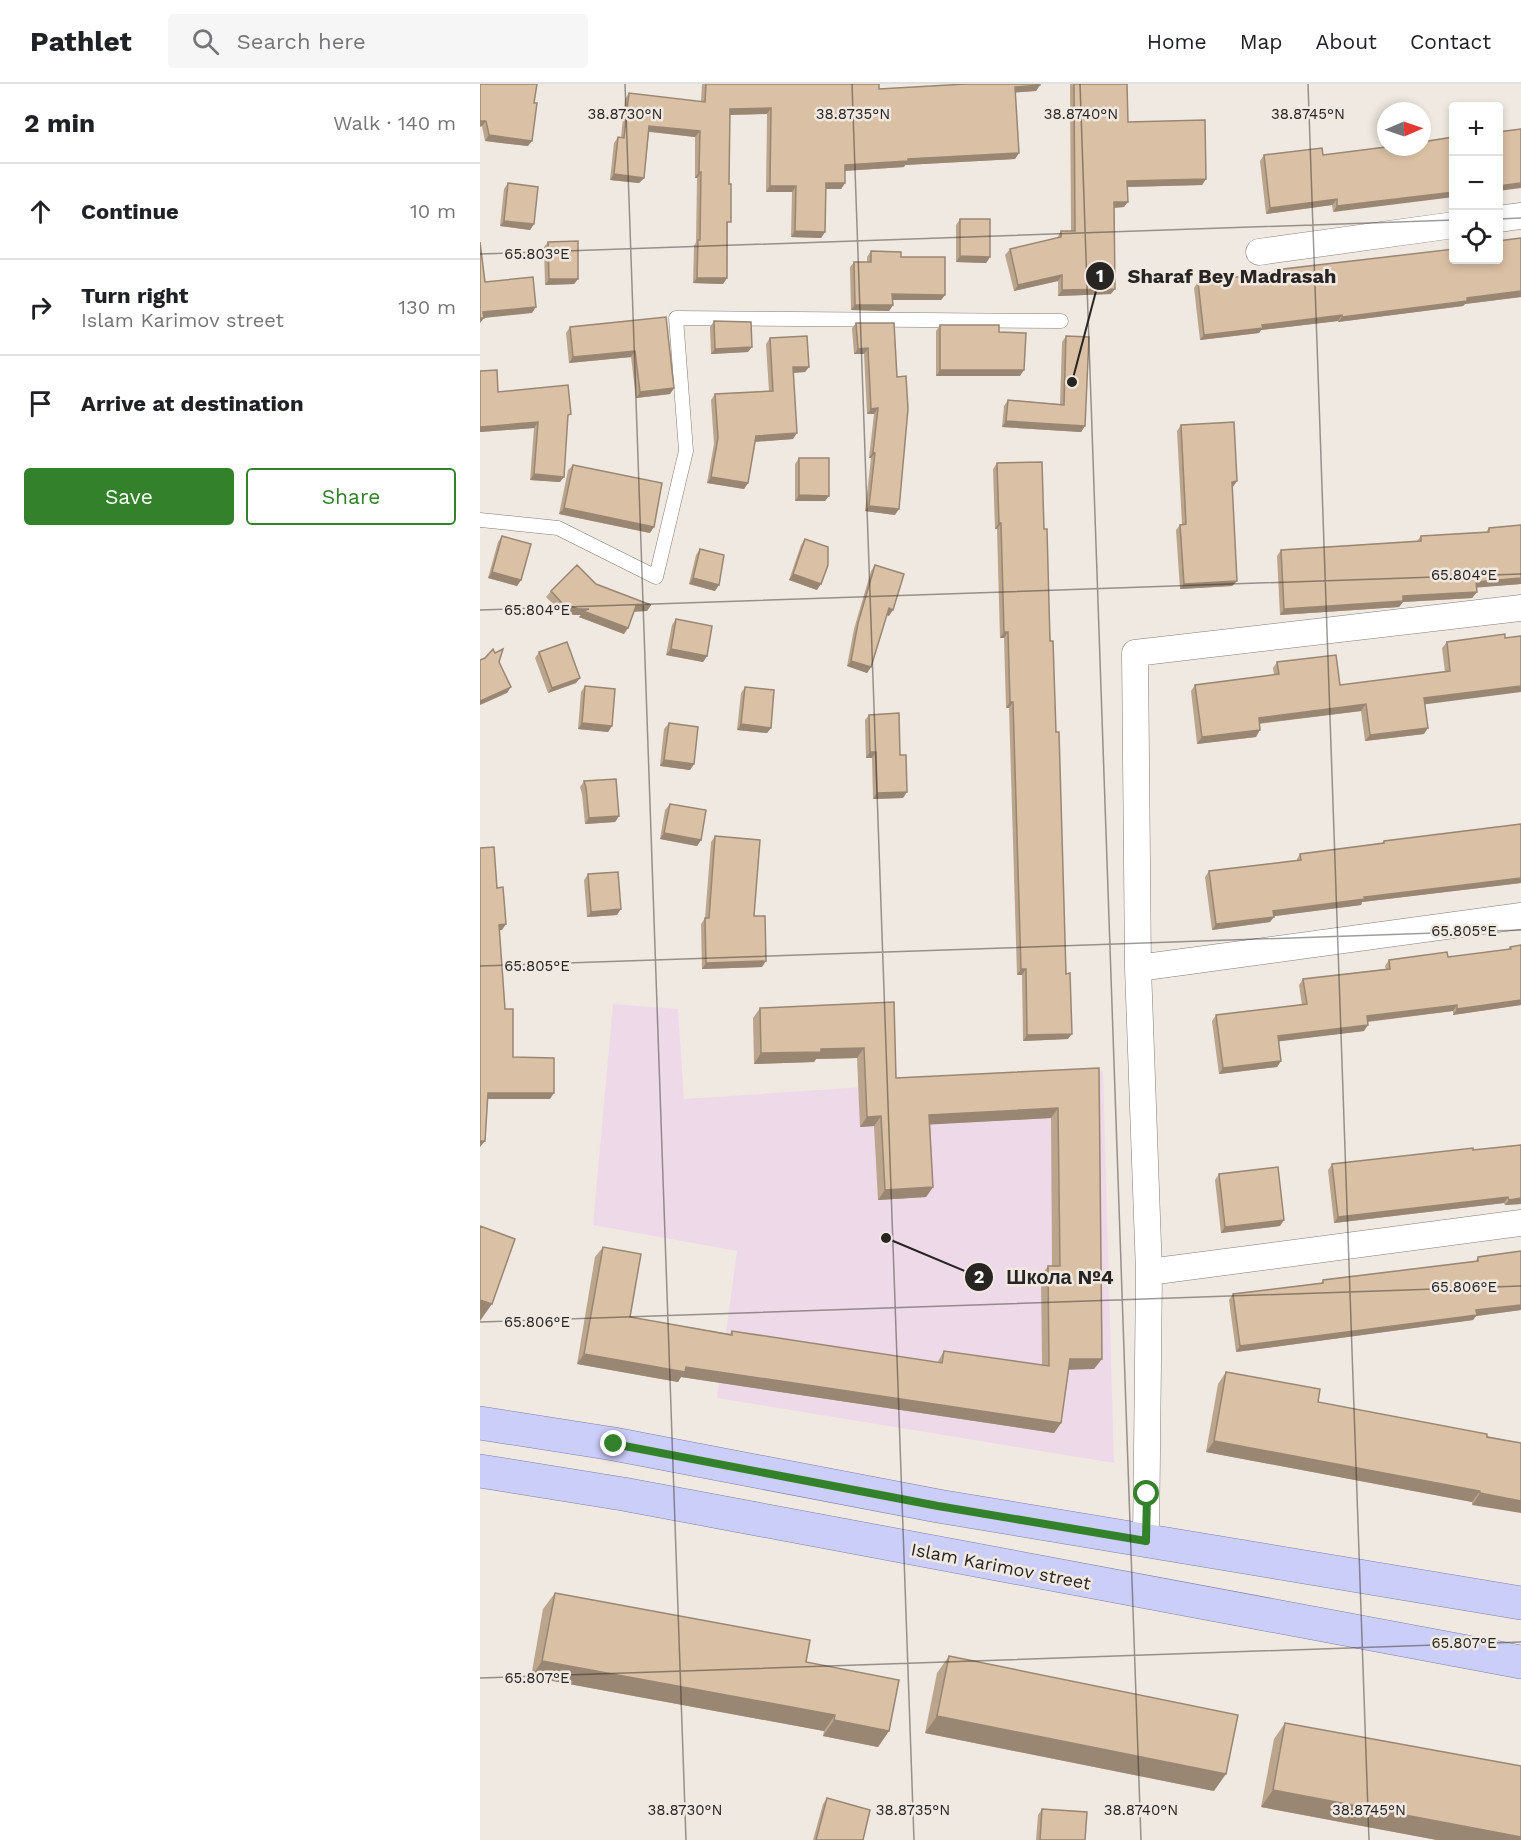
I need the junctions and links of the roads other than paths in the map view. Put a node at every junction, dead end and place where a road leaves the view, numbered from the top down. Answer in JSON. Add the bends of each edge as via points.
{"nodes":[{"id":1,"x":1521,"y":216,"type":"edge"},
{"id":2,"x":1503,"y":218,"type":"edge"},
{"id":3,"x":1449,"y":226,"type":"edge"},
{"id":4,"x":1259,"y":252,"type":"dead end"},
{"id":5,"x":1061,"y":321,"type":"dead end"},
{"id":6,"x":480,"y":520,"type":"edge"},
{"id":7,"x":1521,"y":608,"type":"edge"},
{"id":8,"x":1521,"y":916,"type":"edge"},
{"id":9,"x":1138,"y":968,"type":"junction"},
{"id":10,"x":1521,"y":1223,"type":"edge"},
{"id":11,"x":1149,"y":1272,"type":"junction"},
{"id":12,"x":480,"y":1423,"type":"edge"},
{"id":13,"x":480,"y":1471,"type":"edge"},
{"id":14,"x":1146,"y":1541,"type":"junction"},
{"id":15,"x":1521,"y":1603,"type":"edge"},
{"id":16,"x":1521,"y":1662,"type":"edge"}],
"edges":[{"from":1,"to":2,"type":"street"},
{"from":3,"to":4,"type":"street"},
{"from":5,"to":6,"type":"lane","via":[[676,318],[686,451],[656,577],[558,528]]},
{"from":7,"to":9,"type":"street","via":[[1135,652]]},
{"from":8,"to":9,"type":"street"},
{"from":9,"to":11,"type":"street"},
{"from":10,"to":11,"type":"street"},
{"from":11,"to":14,"type":"street"},
{"from":12,"to":14,"type":"main road"},
{"from":13,"to":16,"type":"main road","name":"Islam Karimov street","via":[[623,1494]]},
{"from":14,"to":15,"type":"main road"}]}
